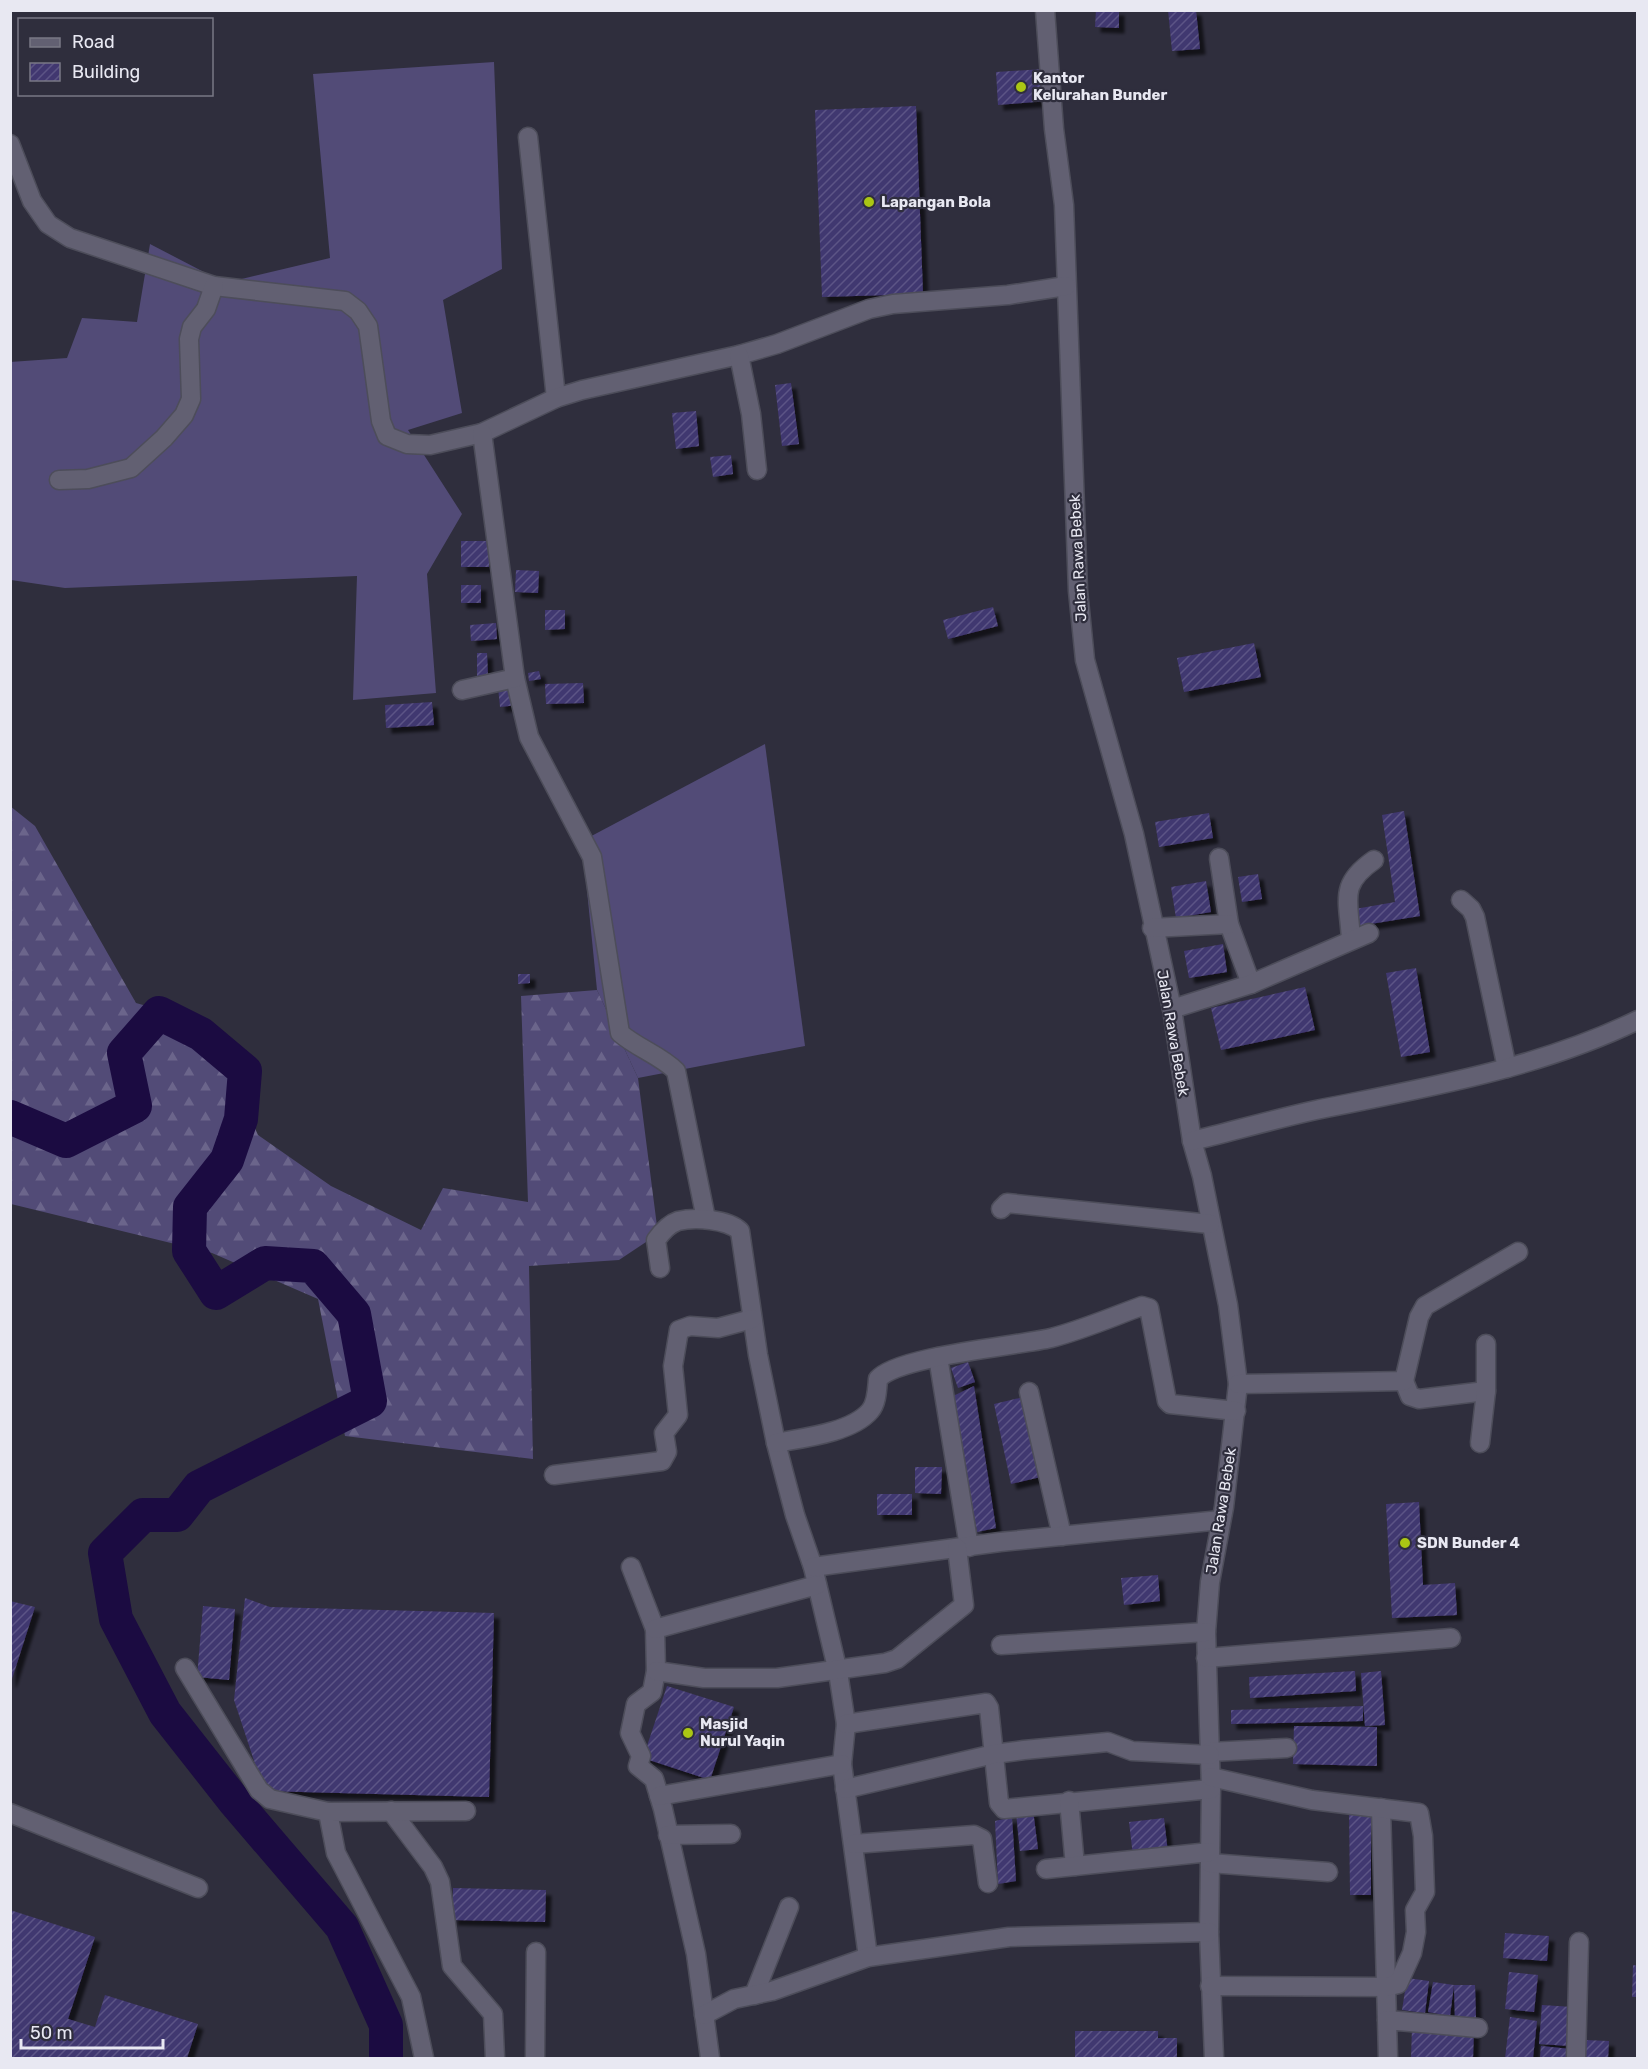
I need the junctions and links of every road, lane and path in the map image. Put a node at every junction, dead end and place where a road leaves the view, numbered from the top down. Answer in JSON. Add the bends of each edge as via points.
{"nodes":[{"id":1,"x":1045,"y":10,"type":"edge"},
{"id":2,"x":528,"y":137,"type":"dead end"},
{"id":3,"x":10,"y":144,"type":"edge"},
{"id":4,"x":214,"y":286,"type":"junction"},
{"id":5,"x":1066,"y":286,"type":"junction"},
{"id":6,"x":739,"y":355,"type":"junction"},
{"id":7,"x":556,"y":398,"type":"junction"},
{"id":8,"x":482,"y":433,"type":"junction"},
{"id":9,"x":757,"y":470,"type":"dead end"},
{"id":10,"x":59,"y":480,"type":"dead end"},
{"id":11,"x":515,"y":678,"type":"junction"},
{"id":12,"x":462,"y":690,"type":"dead end"},
{"id":13,"x":1219,"y":858,"type":"dead end"},
{"id":14,"x":1374,"y":860,"type":"dead end"},
{"id":15,"x":1461,"y":900,"type":"dead end"},
{"id":16,"x":1228,"y":924,"type":"junction"},
{"id":17,"x":1152,"y":928,"type":"junction"},
{"id":18,"x":1369,"y":933,"type":"dead end"},
{"id":19,"x":1351,"y":940,"type":"junction"},
{"id":20,"x":1251,"y":984,"type":"junction"},
{"id":21,"x":1172,"y":1009,"type":"junction"},
{"id":22,"x":1638,"y":1020,"type":"edge"},
{"id":23,"x":1507,"y":1068,"type":"junction"},
{"id":24,"x":1192,"y":1141,"type":"junction"},
{"id":25,"x":1001,"y":1209,"type":"dead end"},
{"id":26,"x":706,"y":1219,"type":"junction"},
{"id":27,"x":1210,"y":1224,"type":"junction"},
{"id":28,"x":1518,"y":1251,"type":"dead end"},
{"id":29,"x":660,"y":1268,"type":"dead end"},
{"id":30,"x":752,"y":1319,"type":"junction"},
{"id":31,"x":1486,"y":1344,"type":"dead end"},
{"id":32,"x":938,"y":1357,"type":"junction"},
{"id":33,"x":1404,"y":1381,"type":"junction"},
{"id":34,"x":1238,"y":1384,"type":"junction"},
{"id":35,"x":1486,"y":1391,"type":"junction"},
{"id":36,"x":1029,"y":1392,"type":"dead end"},
{"id":37,"x":1236,"y":1411,"type":"junction"},
{"id":38,"x":776,"y":1443,"type":"junction"},
{"id":39,"x":1480,"y":1443,"type":"dead end"},
{"id":40,"x":554,"y":1474,"type":"dead end"},
{"id":41,"x":1221,"y":1520,"type":"junction"},
{"id":42,"x":1062,"y":1536,"type":"junction"},
{"id":43,"x":963,"y":1547,"type":"junction"},
{"id":44,"x":631,"y":1567,"type":"dead end"},
{"id":45,"x":815,"y":1576,"type":"junction"},
{"id":46,"x":655,"y":1629,"type":"junction"},
{"id":47,"x":1206,"y":1632,"type":"junction"},
{"id":48,"x":1451,"y":1638,"type":"dead end"},
{"id":49,"x":1001,"y":1645,"type":"dead end"},
{"id":50,"x":1206,"y":1658,"type":"junction"},
{"id":51,"x":185,"y":1668,"type":"dead end"},
{"id":52,"x":656,"y":1671,"type":"junction"},
{"id":53,"x":838,"y":1672,"type":"junction"},
{"id":54,"x":846,"y":1724,"type":"junction"},
{"id":55,"x":1287,"y":1748,"type":"dead end"},
{"id":56,"x":1210,"y":1753,"type":"junction"},
{"id":57,"x":994,"y":1754,"type":"junction"},
{"id":58,"x":842,"y":1764,"type":"junction"},
{"id":59,"x":1211,"y":1783,"type":"junction"},
{"id":60,"x":845,"y":1789,"type":"junction"},
{"id":61,"x":659,"y":1796,"type":"junction"},
{"id":62,"x":1069,"y":1801,"type":"junction"},
{"id":63,"x":1382,"y":1808,"type":"junction"},
{"id":64,"x":466,"y":1810,"type":"dead end"},
{"id":65,"x":391,"y":1811,"type":"junction"},
{"id":66,"x":328,"y":1812,"type":"junction"},
{"id":67,"x":10,"y":1814,"type":"edge"},
{"id":68,"x":730,"y":1834,"type":"dead end"},
{"id":69,"x":668,"y":1835,"type":"junction"},
{"id":70,"x":854,"y":1844,"type":"junction"},
{"id":71,"x":1210,"y":1858,"type":"junction"},
{"id":72,"x":1075,"y":1866,"type":"junction"},
{"id":73,"x":1046,"y":1869,"type":"dead end"},
{"id":74,"x":1328,"y":1872,"type":"dead end"},
{"id":75,"x":988,"y":1883,"type":"dead end"},
{"id":76,"x":198,"y":1888,"type":"dead end"},
{"id":77,"x":789,"y":1907,"type":"dead end"},
{"id":78,"x":1209,"y":1932,"type":"junction"},
{"id":79,"x":1578,"y":1942,"type":"dead end"},
{"id":80,"x":536,"y":1952,"type":"dead end"},
{"id":81,"x":868,"y":1957,"type":"junction"},
{"id":82,"x":1210,"y":1986,"type":"junction"},
{"id":83,"x":1386,"y":1987,"type":"junction"},
{"id":84,"x":754,"y":1995,"type":"junction"},
{"id":85,"x":704,"y":2015,"type":"junction"},
{"id":86,"x":1387,"y":2020,"type":"junction"},
{"id":87,"x":1478,"y":2028,"type":"dead end"},
{"id":88,"x":424,"y":2058,"type":"edge"},
{"id":89,"x":495,"y":2058,"type":"edge"},
{"id":90,"x":535,"y":2058,"type":"edge"},
{"id":91,"x":710,"y":2058,"type":"edge"},
{"id":92,"x":1214,"y":2058,"type":"edge"},
{"id":93,"x":1388,"y":2058,"type":"edge"},
{"id":94,"x":1576,"y":2058,"type":"edge"}],
"edges":[{"from":1,"to":5,"type":"street","name":"Jalan Rawa Bebek","via":[[1064,205]]},
{"from":2,"to":7,"type":"street"},
{"from":3,"to":4,"type":"street","via":[[32,201],[48,224],[70,238]]},
{"from":4,"to":8,"type":"street","via":[[345,301],[368,326],[381,421],[387,436],[407,444],[430,445]]},
{"from":4,"to":10,"type":"street","via":[[189,339],[191,399],[184,415],[131,468],[88,479]]},
{"from":5,"to":6,"type":"street","via":[[885,305]]},
{"from":5,"to":17,"type":"street","name":"Jalan Rawa Bebek","via":[[1084,660],[1134,834]]},
{"from":6,"to":7,"type":"street"},
{"from":6,"to":9,"type":"street","via":[[752,414]]},
{"from":7,"to":8,"type":"street"},
{"from":8,"to":11,"type":"street"},
{"from":11,"to":12,"type":"street"},
{"from":11,"to":26,"type":"street","via":[[529,737],[592,857],[620,1033],[676,1071]]},
{"from":13,"to":16,"type":"street"},
{"from":14,"to":19,"type":"street","via":[[1351,879],[1348,888]]},
{"from":15,"to":23,"type":"street","via":[[1476,917]]},
{"from":16,"to":17,"type":"street"},
{"from":16,"to":20,"type":"street"},
{"from":17,"to":21,"type":"street","name":"Jalan Rawa Bebek"},
{"from":18,"to":19,"type":"street"},
{"from":19,"to":20,"type":"street"},
{"from":20,"to":21,"type":"street"},
{"from":21,"to":24,"type":"street","name":"Jalan Rawa Bebek"},
{"from":22,"to":23,"type":"street","via":[[1605,1036]]},
{"from":23,"to":24,"type":"street"},
{"from":24,"to":27,"type":"street","name":"Jalan Rawa Bebek"},
{"from":25,"to":27,"type":"street","via":[[1007,1203],[1056,1206]]},
{"from":26,"to":29,"type":"street","via":[[677,1221],[663,1231],[656,1240]]},
{"from":26,"to":30,"type":"street","via":[[740,1231]]},
{"from":27,"to":34,"type":"street","name":"Jalan Rawa Bebek","via":[[1228,1305]]},
{"from":28,"to":33,"type":"street","via":[[1425,1306]]},
{"from":30,"to":38,"type":"street"},
{"from":30,"to":40,"type":"street","via":[[718,1328],[690,1326],[678,1330],[674,1366],[678,1415],[664,1434],[667,1452],[662,1461]]},
{"from":31,"to":35,"type":"street"},
{"from":32,"to":37,"type":"street","via":[[1047,1339],[1146,1306],[1167,1401]]},
{"from":32,"to":38,"type":"street","via":[[882,1375],[870,1412],[855,1421],[833,1431]]},
{"from":32,"to":43,"type":"street"},
{"from":33,"to":34,"type":"street"},
{"from":33,"to":35,"type":"street","via":[[1410,1396],[1419,1399]]},
{"from":34,"to":37,"type":"street","name":"Jalan Rawa Bebek"},
{"from":35,"to":39,"type":"street"},
{"from":36,"to":42,"type":"street"},
{"from":37,"to":41,"type":"street","name":"Jalan Rawa Bebek"},
{"from":38,"to":45,"type":"street"},
{"from":41,"to":42,"type":"street"},
{"from":41,"to":47,"type":"street","name":"Jalan Rawa Bebek"},
{"from":42,"to":43,"type":"street"},
{"from":43,"to":45,"type":"street"},
{"from":43,"to":53,"type":"street","via":[[964,1605],[897,1659]]},
{"from":44,"to":46,"type":"street"},
{"from":45,"to":46,"type":"street"},
{"from":45,"to":53,"type":"street"},
{"from":46,"to":52,"type":"street"},
{"from":47,"to":49,"type":"street"},
{"from":47,"to":50,"type":"street","name":"Jalan Rawa Bebek"},
{"from":48,"to":50,"type":"street"},
{"from":50,"to":56,"type":"street","name":"Jalan Rawa Bebek"},
{"from":51,"to":66,"type":"street","via":[[259,1791],[278,1801]]},
{"from":52,"to":53,"type":"street","via":[[742,1679]]},
{"from":52,"to":61,"type":"street","via":[[652,1692],[636,1704],[630,1733],[641,1756],[638,1766],[654,1779]]},
{"from":53,"to":54,"type":"street"},
{"from":54,"to":57,"type":"street","via":[[986,1703]]},
{"from":54,"to":58,"type":"street"},
{"from":55,"to":56,"type":"street"},
{"from":56,"to":57,"type":"street","via":[[1132,1751],[1108,1742]]},
{"from":56,"to":59,"type":"street","name":"Jalan Rawa Bebek"},
{"from":57,"to":60,"type":"street"},
{"from":57,"to":62,"type":"street","via":[[999,1803],[1004,1809]]},
{"from":58,"to":60,"type":"street"},
{"from":58,"to":61,"type":"street"},
{"from":59,"to":62,"type":"street"},
{"from":59,"to":63,"type":"street"},
{"from":59,"to":71,"type":"street","name":"Jalan Rawa Bebek"},
{"from":60,"to":70,"type":"street"},
{"from":61,"to":69,"type":"street"},
{"from":62,"to":72,"type":"street"},
{"from":63,"to":83,"type":"street"},
{"from":63,"to":83,"type":"street","via":[[1420,1814],[1425,1892],[1416,1910],[1415,1943],[1401,1981]]},
{"from":64,"to":65,"type":"street"},
{"from":65,"to":66,"type":"street"},
{"from":65,"to":89,"type":"street","via":[[440,1882],[453,1966],[493,2014]]},
{"from":66,"to":88,"type":"street","via":[[336,1853],[411,1997]]},
{"from":67,"to":76,"type":"street"},
{"from":68,"to":69,"type":"street"},
{"from":69,"to":85,"type":"street","via":[[696,1954]]},
{"from":70,"to":75,"type":"street","via":[[974,1835],[982,1839]]},
{"from":70,"to":81,"type":"street"},
{"from":71,"to":72,"type":"street"},
{"from":71,"to":74,"type":"street"},
{"from":71,"to":78,"type":"street","name":"Jalan Rawa Bebek"},
{"from":72,"to":73,"type":"street"},
{"from":77,"to":84,"type":"street"},
{"from":78,"to":81,"type":"street","via":[[1009,1937]]},
{"from":78,"to":82,"type":"street","name":"Jalan Rawa Bebek"},
{"from":79,"to":94,"type":"street"},
{"from":80,"to":90,"type":"street"},
{"from":81,"to":84,"type":"street"},
{"from":82,"to":83,"type":"street"},
{"from":82,"to":92,"type":"street","name":"Jalan Rawa Bebek"},
{"from":83,"to":86,"type":"street"},
{"from":84,"to":85,"type":"street","via":[[734,1999]]},
{"from":85,"to":91,"type":"street"},
{"from":86,"to":87,"type":"street"},
{"from":86,"to":93,"type":"street"}]}
